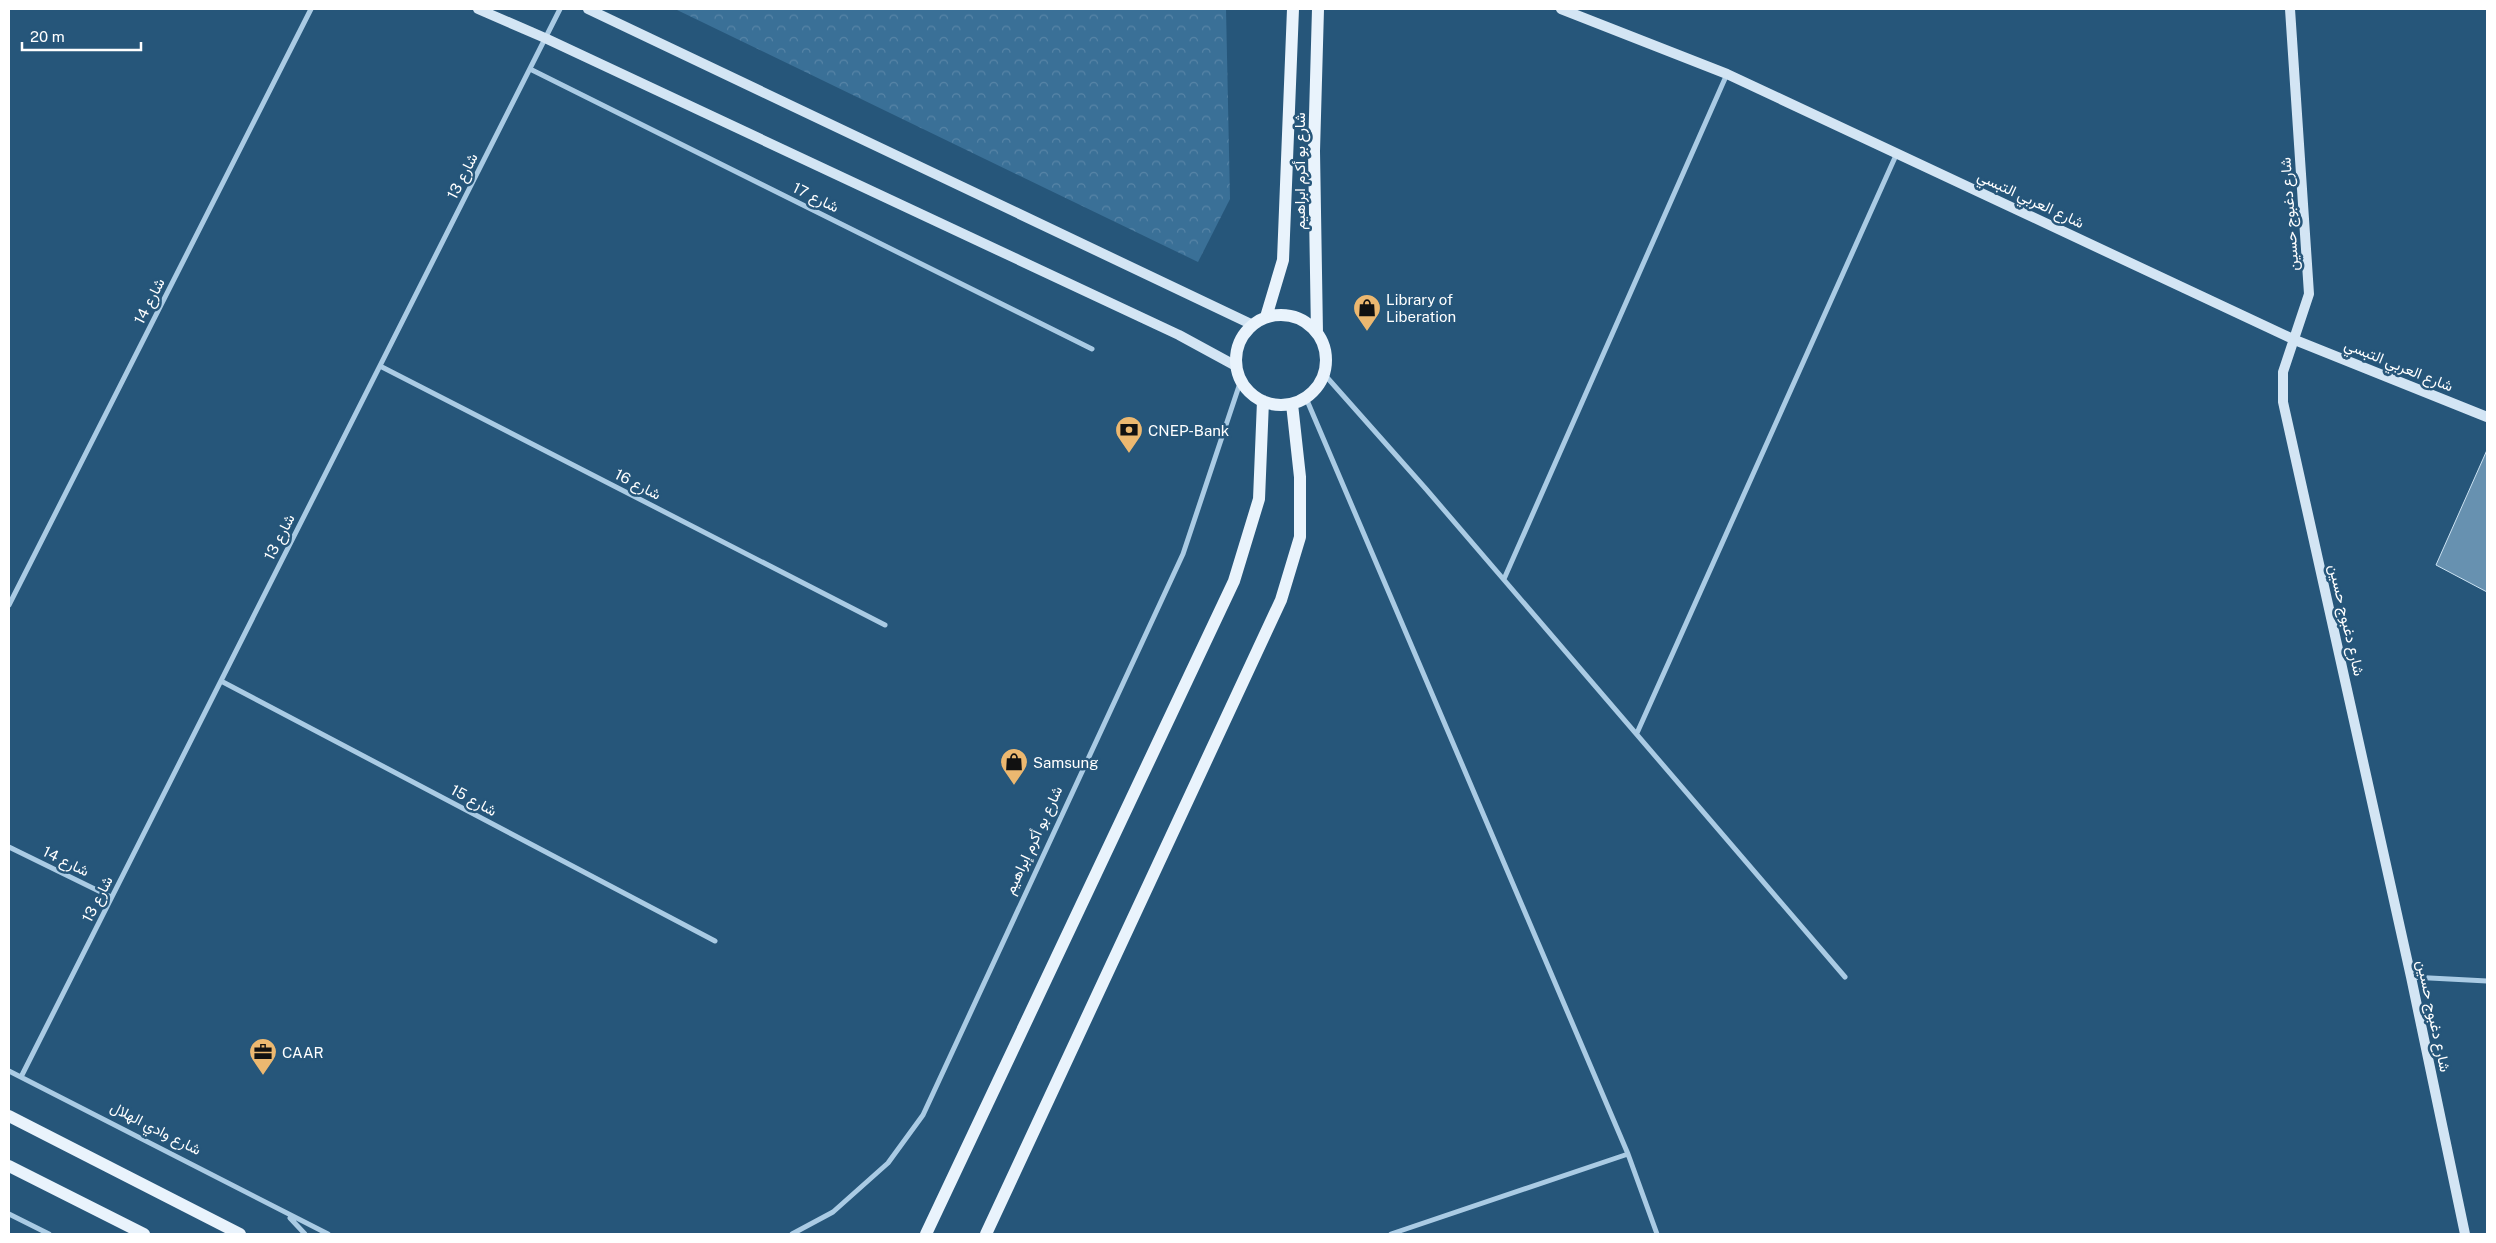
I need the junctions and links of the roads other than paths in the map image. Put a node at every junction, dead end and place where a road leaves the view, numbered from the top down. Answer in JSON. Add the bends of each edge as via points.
{"nodes":[{"id":1,"x":311,"y":9,"type":"edge"},
{"id":2,"x":478,"y":9,"type":"edge"},
{"id":3,"x":560,"y":9,"type":"edge"},
{"id":4,"x":588,"y":9,"type":"edge"},
{"id":5,"x":1293,"y":9,"type":"edge"},
{"id":6,"x":1318,"y":9,"type":"edge"},
{"id":7,"x":1561,"y":9,"type":"edge"},
{"id":8,"x":2290,"y":9,"type":"edge"},
{"id":9,"x":545,"y":38,"type":"junction"},
{"id":10,"x":530,"y":69,"type":"junction"},
{"id":11,"x":1727,"y":74,"type":"junction"},
{"id":12,"x":1897,"y":153,"type":"junction"},
{"id":13,"x":1266,"y":318,"type":"junction"},
{"id":14,"x":1252,"y":325,"type":"junction"},
{"id":15,"x":1317,"y":333,"type":"junction"},
{"id":16,"x":2295,"y":340,"type":"junction"},
{"id":17,"x":1092,"y":349,"type":"dead end"},
{"id":18,"x":380,"y":366,"type":"junction"},
{"id":19,"x":1236,"y":366,"type":"junction"},
{"id":20,"x":1324,"y":374,"type":"junction"},
{"id":21,"x":1241,"y":380,"type":"junction"},
{"id":22,"x":1306,"y":398,"type":"junction"},
{"id":23,"x":1262,"y":401,"type":"junction"},
{"id":24,"x":1292,"y":404,"type":"junction"},
{"id":25,"x":2487,"y":417,"type":"edge"},
{"id":26,"x":1504,"y":579,"type":"junction"},
{"id":27,"x":9,"y":605,"type":"edge"},
{"id":28,"x":885,"y":625,"type":"dead end"},
{"id":29,"x":221,"y":681,"type":"junction"},
{"id":30,"x":1637,"y":733,"type":"junction"},
{"id":31,"x":9,"y":847,"type":"edge"},
{"id":32,"x":111,"y":897,"type":"junction"},
{"id":33,"x":715,"y":941,"type":"dead end"},
{"id":34,"x":1846,"y":977,"type":"dead end"},
{"id":35,"x":2411,"y":977,"type":"junction"},
{"id":36,"x":2487,"y":981,"type":"edge"},
{"id":37,"x":9,"y":1071,"type":"edge"},
{"id":38,"x":21,"y":1077,"type":"junction"},
{"id":39,"x":9,"y":1116,"type":"edge"},
{"id":40,"x":1628,"y":1154,"type":"junction"},
{"id":41,"x":9,"y":1166,"type":"edge"},
{"id":42,"x":9,"y":1214,"type":"edge"},
{"id":43,"x":288,"y":1214,"type":"junction"},
{"id":44,"x":49,"y":1234,"type":"edge"},
{"id":45,"x":144,"y":1234,"type":"edge"},
{"id":46,"x":240,"y":1234,"type":"edge"},
{"id":47,"x":305,"y":1234,"type":"edge"},
{"id":48,"x":328,"y":1234,"type":"edge"},
{"id":49,"x":792,"y":1234,"type":"edge"},
{"id":50,"x":926,"y":1234,"type":"edge"},
{"id":51,"x":986,"y":1234,"type":"edge"},
{"id":52,"x":1391,"y":1234,"type":"edge"},
{"id":53,"x":1657,"y":1234,"type":"edge"},
{"id":54,"x":2465,"y":1234,"type":"edge"}],
"edges":[{"from":1,"to":27,"type":"street","name":"شارع 14"},
{"from":2,"to":9,"type":"street"},
{"from":3,"to":9,"type":"street","name":"شارع 13"},
{"from":4,"to":14,"type":"street"},
{"from":5,"to":13,"type":"main road","name":"شارع بو أكرم ابراهيم","via":[[1283,260]]},
{"from":6,"to":15,"type":"main road","name":"شارع بو أكرم ابراهيم","via":[[1314,152]]},
{"from":7,"to":11,"type":"street","name":"شارع العربي التبسي"},
{"from":8,"to":16,"type":"street","name":"شارع دغبوج حسين","via":[[2309,294]]},
{"from":9,"to":10,"type":"street","name":"شارع 13"},
{"from":9,"to":19,"type":"street","via":[[1179,335]]},
{"from":10,"to":17,"type":"street","name":"شارع 17"},
{"from":10,"to":18,"type":"street","name":"شارع 13"},
{"from":11,"to":12,"type":"street","name":"شارع العربي التبسي"},
{"from":11,"to":26,"type":"street"},
{"from":12,"to":16,"type":"street","name":"شارع العربي التبسي"},
{"from":12,"to":30,"type":"street"},
{"from":13,"to":14,"type":"main road"},
{"from":13,"to":15,"type":"main road","via":[[1279,315],[1294,317]]},
{"from":14,"to":19,"type":"main road","via":[[1237,350]]},
{"from":15,"to":20,"type":"main road","via":[[1324,346]]},
{"from":16,"to":25,"type":"street","name":"شارع العربي التبسي"},
{"from":16,"to":35,"type":"street","name":"شارع دغبوج حسين","via":[[2283,372],[2283,402]]},
{"from":18,"to":28,"type":"street","name":"شارع 16"},
{"from":18,"to":29,"type":"street","name":"شارع 13"},
{"from":19,"to":21,"type":"main road"},
{"from":20,"to":22,"type":"main road","via":[[1317,388]]},
{"from":20,"to":26,"type":"street"},
{"from":21,"to":23,"type":"main road","via":[[1250,393]]},
{"from":21,"to":49,"type":"street","name":"شارع بو أكرم إبراهيم","via":[[1183,554],[923,1115],[888,1163],[833,1212]]},
{"from":22,"to":24,"type":"main road"},
{"from":22,"to":40,"type":"street"},
{"from":23,"to":24,"type":"main road"},
{"from":23,"to":50,"type":"main road","via":[[1259,499],[1234,581]]},
{"from":24,"to":51,"type":"main road","via":[[1300,477],[1300,537],[1281,600]]},
{"from":26,"to":30,"type":"street"},
{"from":29,"to":32,"type":"street","name":"شارع 13"},
{"from":29,"to":33,"type":"street","name":"شارع 15"},
{"from":30,"to":34,"type":"street"},
{"from":31,"to":32,"type":"street","name":"شارع 14"},
{"from":32,"to":38,"type":"street","name":"شارع 13"},
{"from":35,"to":36,"type":"street"},
{"from":35,"to":54,"type":"street","name":"شارع دغبوج حسين"},
{"from":37,"to":38,"type":"street","name":"شارع وادي الهلال"},
{"from":38,"to":43,"type":"street","name":"شارع وادي الهلال"},
{"from":39,"to":46,"type":"main road"},
{"from":40,"to":52,"type":"street"},
{"from":40,"to":53,"type":"street"},
{"from":41,"to":45,"type":"main road"},
{"from":42,"to":44,"type":"street"},
{"from":43,"to":47,"type":"street","name":"شارع وادي الهلال"},
{"from":43,"to":48,"type":"street","name":"شارع وادي الهلال"}]}
